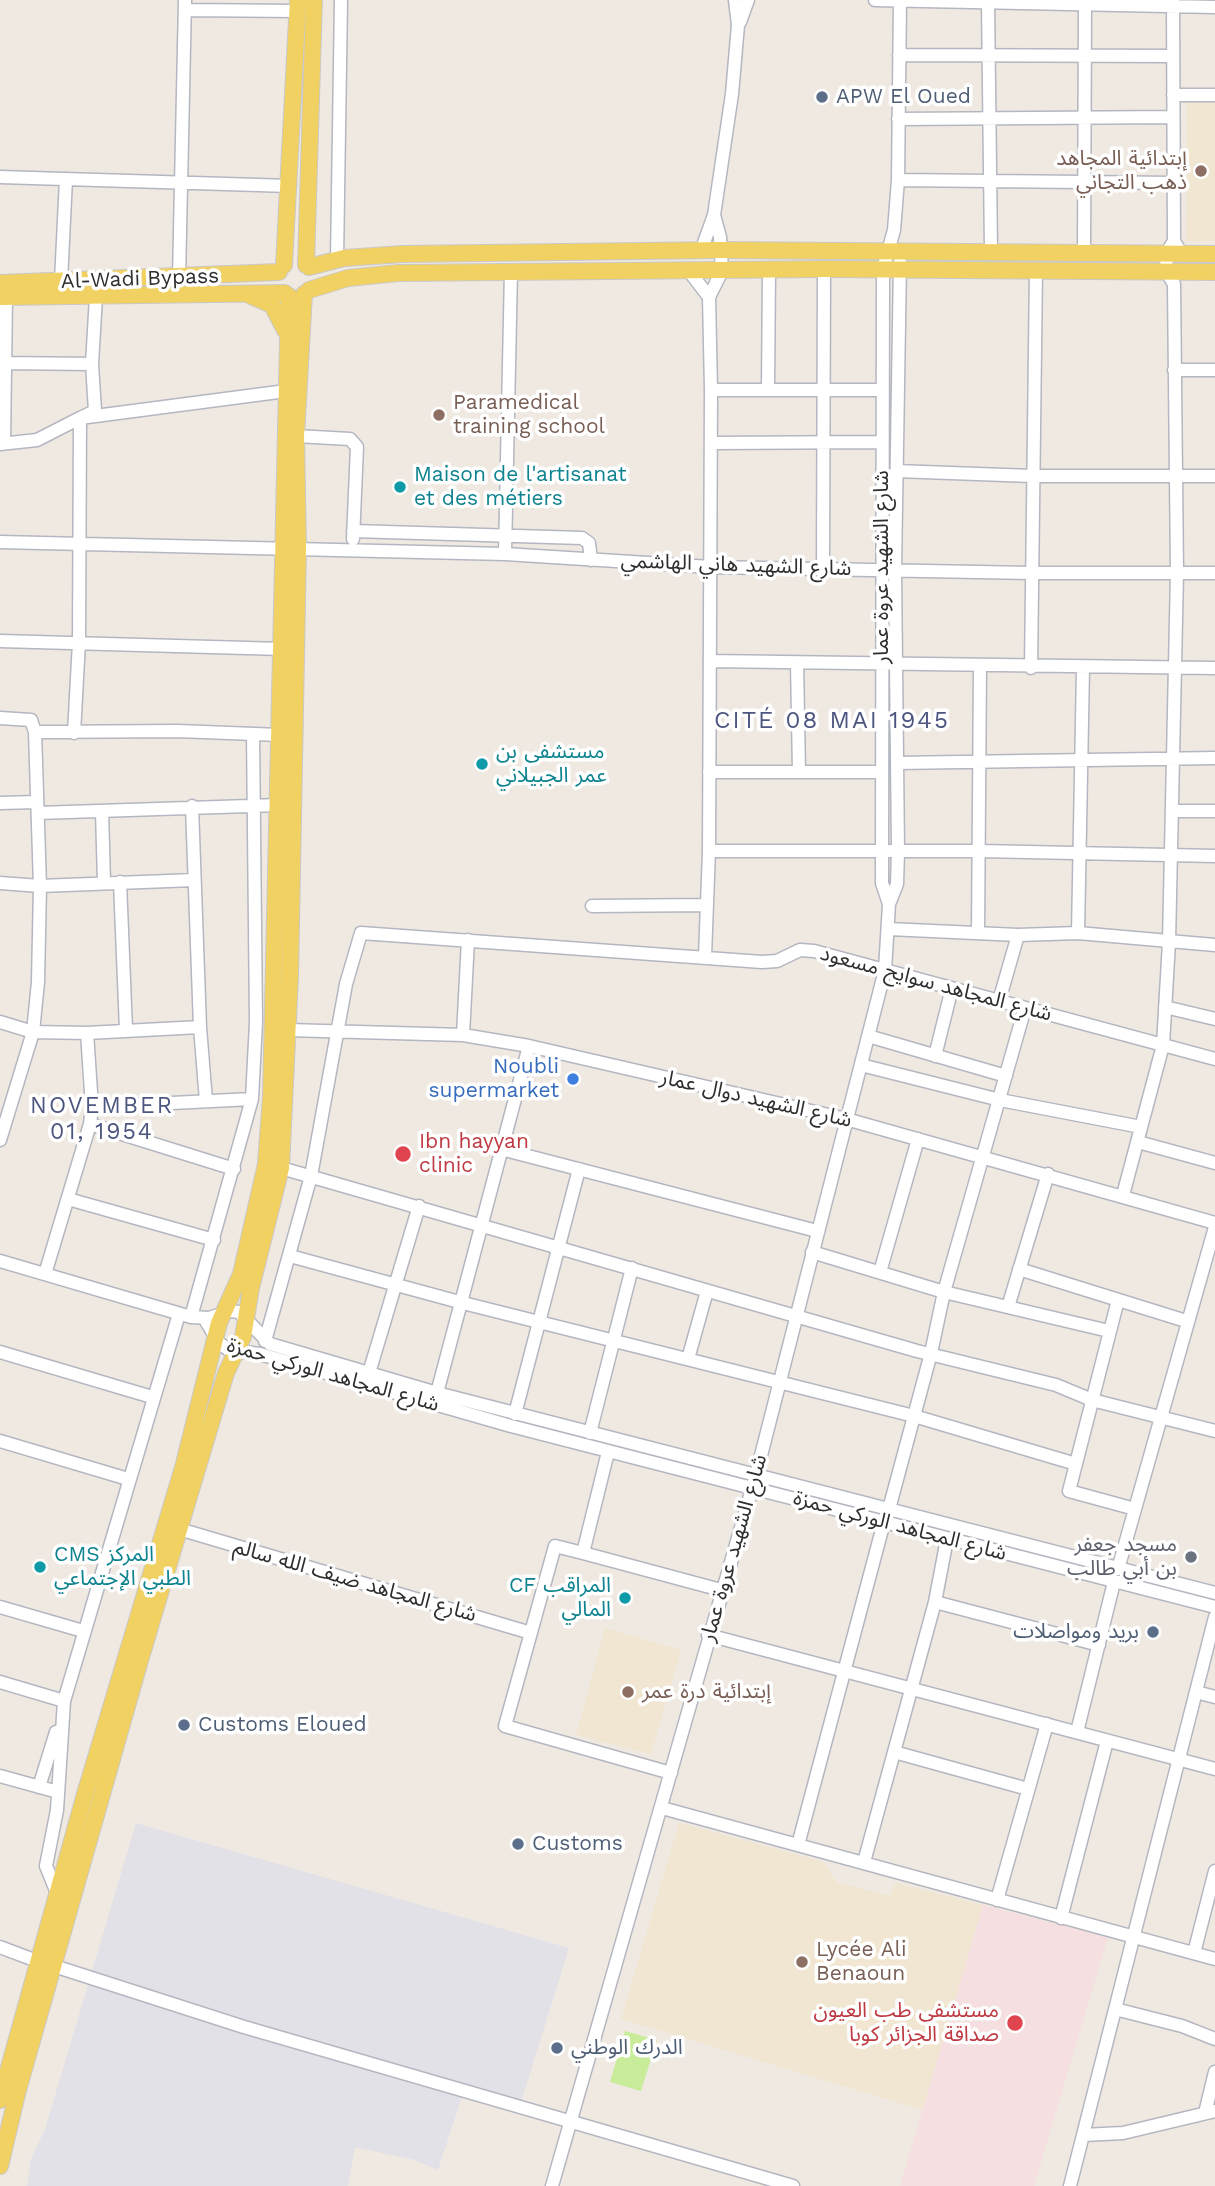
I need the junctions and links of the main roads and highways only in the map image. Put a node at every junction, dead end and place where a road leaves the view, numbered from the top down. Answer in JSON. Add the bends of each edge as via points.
{"nodes":[{"id":1,"x":314,"y":0,"type":"edge"},
{"id":2,"x":298,"y":6,"type":"edge"},
{"id":3,"x":1215,"y":254,"type":"edge"},
{"id":4,"x":308,"y":266,"type":"junction"},
{"id":5,"x":281,"y":269,"type":"junction"},
{"id":6,"x":1215,"y":272,"type":"edge"},
{"id":7,"x":2,"y":292,"type":"edge"},
{"id":8,"x":297,"y":293,"type":"junction"},
{"id":9,"x":246,"y":294,"type":"junction"},
{"id":10,"x":287,"y":335,"type":"junction"},
{"id":11,"x":291,"y":548,"type":"junction"},
{"id":12,"x":290,"y":589,"type":"junction"},
{"id":13,"x":4,"y":2070,"type":"edge"},
{"id":14,"x":0,"y":2100,"type":"edge"},
{"id":15,"x":0,"y":2166,"type":"edge"}],
"edges":[{"from":1,"to":4,"type":"main road"},
{"from":2,"to":5,"type":"main road","via":[[290,186]]},
{"from":3,"to":4,"type":"main road","via":[[1174,249],[721,250],[372,255]]},
{"from":4,"to":5,"type":"main road","via":[[293,261]]},
{"from":4,"to":8,"type":"main road","via":[[313,276]]},
{"from":5,"to":7,"type":"main road","name":"Al-Wadi Bypass","via":[[61,281]]},
{"from":5,"to":8,"type":"main road","via":[[278,284]]},
{"from":6,"to":8,"type":"main road","name":"Al-Wadi Bypass","via":[[512,271],[372,275]]},
{"from":7,"to":9,"type":"main road","name":"Al-Wadi Bypass"},
{"from":8,"to":9,"type":"main road","name":"Al-Wadi Bypass"},
{"from":8,"to":10,"type":"main road"},
{"from":8,"to":11,"type":"main road"},
{"from":9,"to":10,"type":"main road","via":[[272,304]]},
{"from":10,"to":11,"type":"main road"},
{"from":11,"to":12,"type":"main road"},
{"from":12,"to":13,"type":"main road","via":[[282,649],[266,1164],[241,1274],[222,1314],[184,1464]]},
{"from":12,"to":15,"type":"main road","via":[[288,1030],[281,1168],[238,1350],[226,1373],[98,1804]]},
{"from":13,"to":14,"type":"main road"}]}
